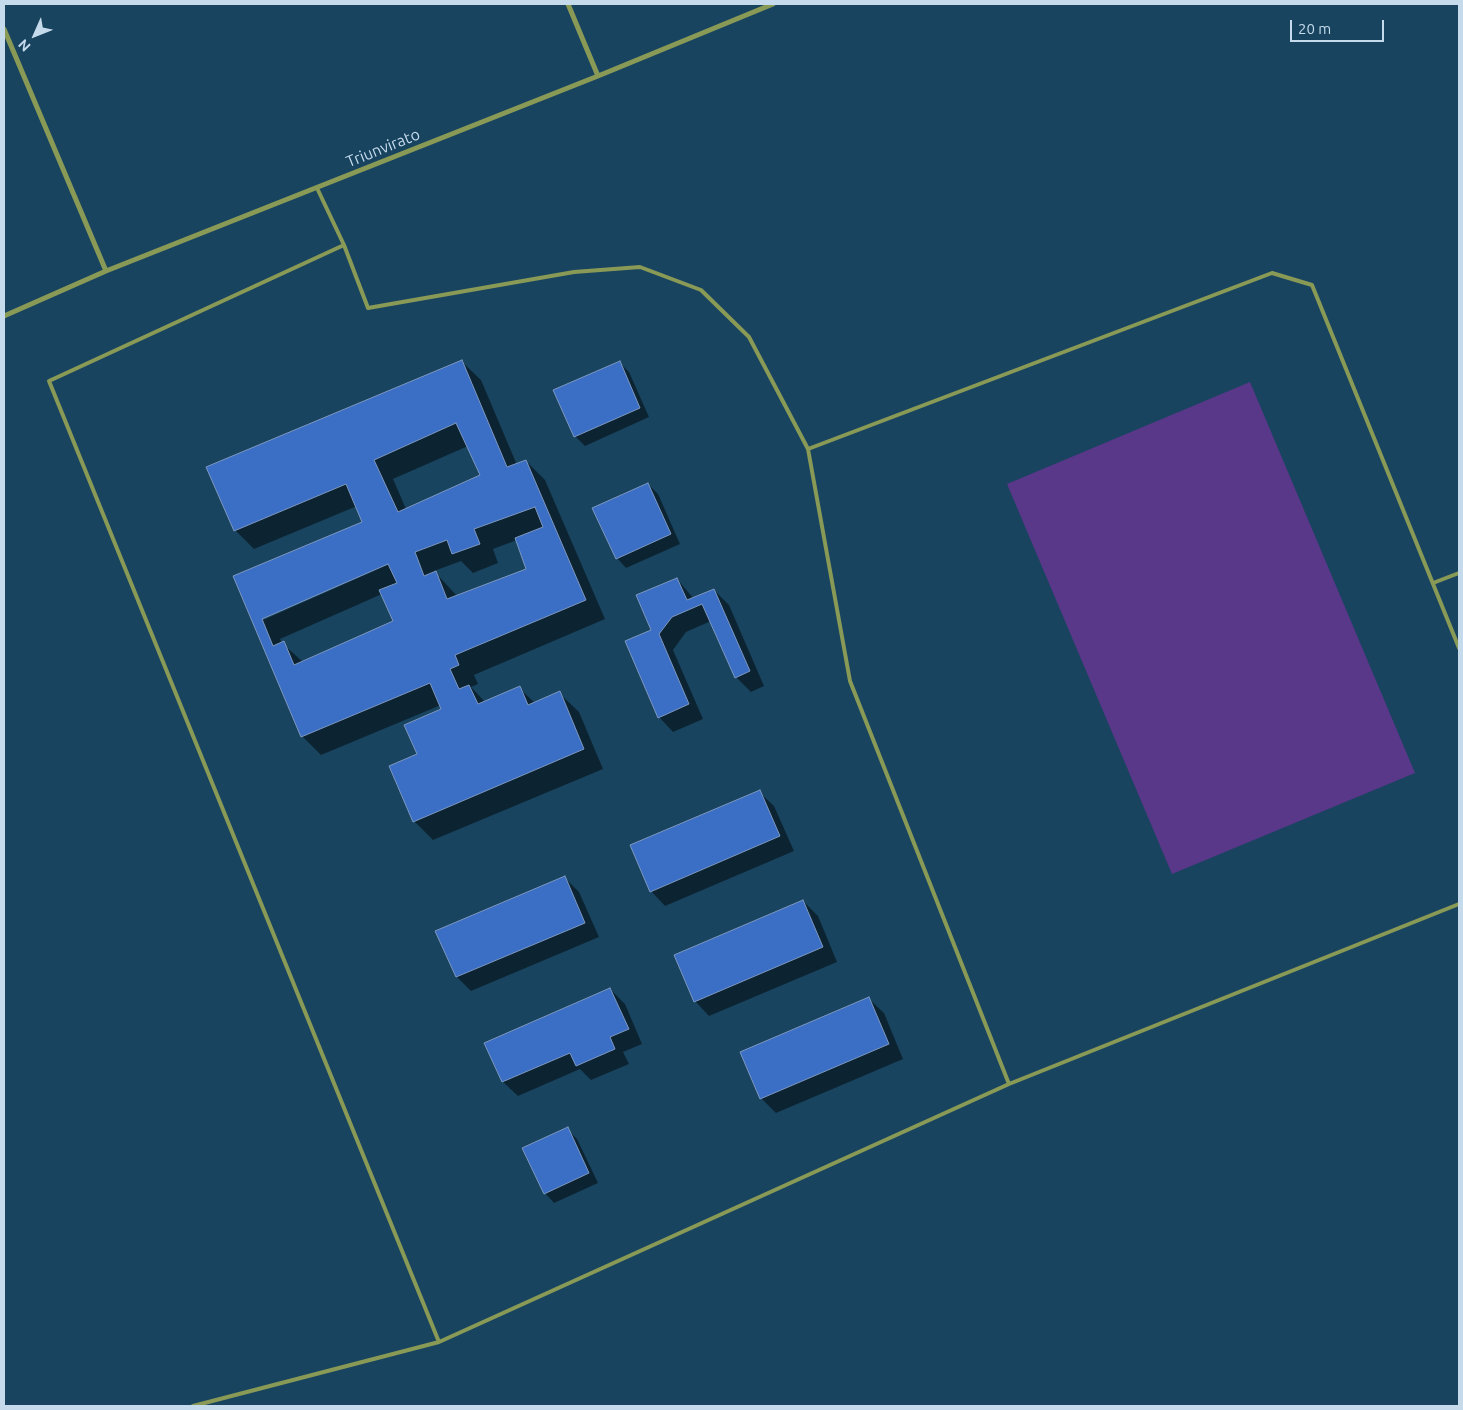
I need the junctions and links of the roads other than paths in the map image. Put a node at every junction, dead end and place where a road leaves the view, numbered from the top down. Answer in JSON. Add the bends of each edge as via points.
{"nodes":[{"id":1,"x":568,"y":4,"type":"edge"},
{"id":2,"x":773,"y":4,"type":"edge"},
{"id":3,"x":4,"y":29,"type":"edge"},
{"id":4,"x":598,"y":76,"type":"junction"},
{"id":5,"x":317,"y":188,"type":"junction"},
{"id":6,"x":344,"y":245,"type":"junction"},
{"id":7,"x":106,"y":271,"type":"junction"},
{"id":8,"x":4,"y":316,"type":"edge"},
{"id":9,"x":808,"y":449,"type":"junction"},
{"id":10,"x":1459,"y":573,"type":"edge"},
{"id":11,"x":1433,"y":583,"type":"junction"},
{"id":12,"x":1459,"y":648,"type":"edge"},
{"id":13,"x":1459,"y":904,"type":"edge"},
{"id":14,"x":1009,"y":1084,"type":"junction"},
{"id":15,"x":439,"y":1342,"type":"junction"},
{"id":16,"x":193,"y":1406,"type":"edge"}],
"edges":[{"from":1,"to":4,"type":"street"},
{"from":2,"to":4,"type":"street","name":"Triunvirato"},
{"from":3,"to":7,"type":"street"},
{"from":4,"to":5,"type":"street","name":"Triunvirato"},
{"from":5,"to":6,"type":"lane"},
{"from":5,"to":7,"type":"street","name":"Triunvirato"},
{"from":6,"to":9,"type":"lane","via":[[368,308],[574,272],[640,267],[701,290],[748,337]]},
{"from":6,"to":15,"type":"lane","via":[[49,381]]},
{"from":7,"to":8,"type":"street","name":"Triunvirato"},
{"from":9,"to":11,"type":"lane","via":[[1272,273],[1312,285]]},
{"from":9,"to":14,"type":"lane","via":[[850,680]]},
{"from":10,"to":11,"type":"lane"},
{"from":11,"to":12,"type":"lane"},
{"from":13,"to":14,"type":"lane"},
{"from":14,"to":15,"type":"lane"},
{"from":15,"to":16,"type":"lane"}]}
